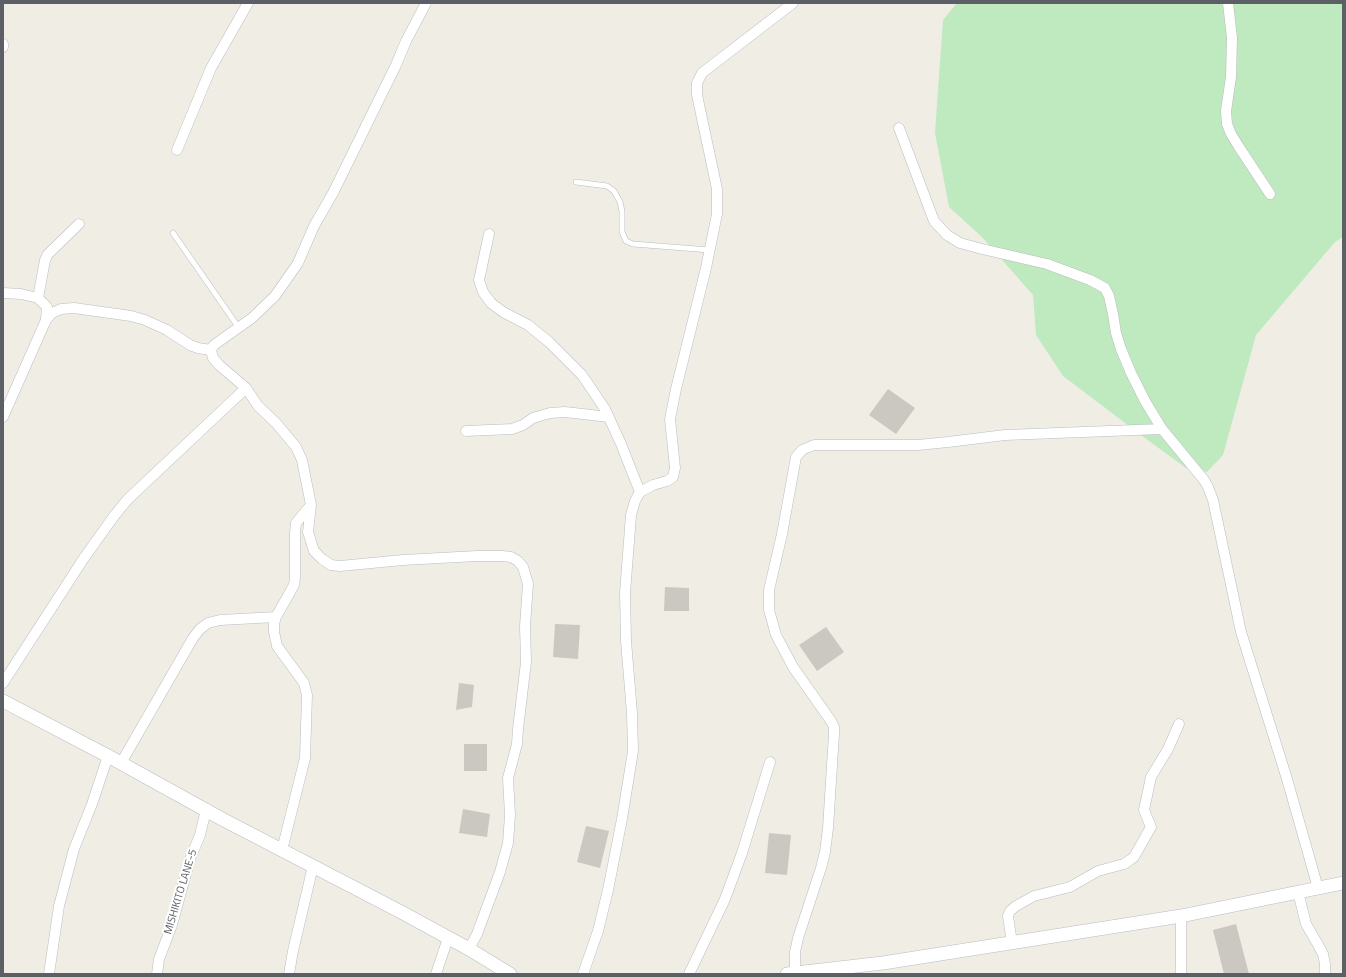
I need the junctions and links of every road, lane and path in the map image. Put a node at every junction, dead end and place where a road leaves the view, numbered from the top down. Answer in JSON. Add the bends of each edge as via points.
{"nodes":[{"id":1,"x":248,"y":3,"type":"edge"},
{"id":2,"x":426,"y":3,"type":"edge"},
{"id":3,"x":793,"y":3,"type":"edge"},
{"id":4,"x":1228,"y":3,"type":"edge"},
{"id":5,"x":3,"y":44,"type":"edge"},
{"id":6,"x":3,"y":47,"type":"edge"},
{"id":7,"x":899,"y":128,"type":"dead end"},
{"id":8,"x":177,"y":150,"type":"dead end"},
{"id":9,"x":576,"y":182,"type":"dead end"},
{"id":10,"x":1270,"y":194,"type":"dead end"},
{"id":11,"x":79,"y":224,"type":"dead end"},
{"id":12,"x":173,"y":233,"type":"dead end"},
{"id":13,"x":489,"y":234,"type":"dead end"},
{"id":14,"x":710,"y":250,"type":"junction"},
{"id":15,"x":3,"y":293,"type":"edge"},
{"id":16,"x":38,"y":298,"type":"junction"},
{"id":17,"x":46,"y":320,"type":"junction"},
{"id":18,"x":239,"y":328,"type":"junction"},
{"id":19,"x":211,"y":350,"type":"junction"},
{"id":20,"x":246,"y":388,"type":"junction"},
{"id":21,"x":3,"y":417,"type":"edge"},
{"id":22,"x":608,"y":417,"type":"junction"},
{"id":23,"x":1162,"y":429,"type":"junction"},
{"id":24,"x":466,"y":431,"type":"dead end"},
{"id":25,"x":640,"y":492,"type":"junction"},
{"id":26,"x":311,"y":505,"type":"junction"},
{"id":27,"x":276,"y":617,"type":"junction"},
{"id":28,"x":3,"y":683,"type":"edge"},
{"id":29,"x":3,"y":702,"type":"edge"},
{"id":30,"x":1178,"y":724,"type":"dead end"},
{"id":31,"x":108,"y":756,"type":"junction"},
{"id":32,"x":770,"y":762,"type":"dead end"},
{"id":33,"x":121,"y":763,"type":"junction"},
{"id":34,"x":206,"y":810,"type":"junction"},
{"id":35,"x":282,"y":850,"type":"junction"},
{"id":36,"x":313,"y":866,"type":"junction"},
{"id":37,"x":1343,"y":883,"type":"edge"},
{"id":38,"x":1318,"y":888,"type":"junction"},
{"id":39,"x":1298,"y":892,"type":"junction"},
{"id":40,"x":1181,"y":916,"type":"junction"},
{"id":41,"x":448,"y":938,"type":"junction"},
{"id":42,"x":1012,"y":943,"type":"junction"},
{"id":43,"x":469,"y":949,"type":"junction"},
{"id":44,"x":792,"y":973,"type":"edge"},
{"id":45,"x":49,"y":974,"type":"edge"},
{"id":46,"x":157,"y":974,"type":"edge"},
{"id":47,"x":289,"y":974,"type":"edge"},
{"id":48,"x":436,"y":974,"type":"edge"},
{"id":49,"x":510,"y":974,"type":"edge"},
{"id":50,"x":583,"y":974,"type":"edge"},
{"id":51,"x":689,"y":974,"type":"edge"},
{"id":52,"x":1181,"y":974,"type":"edge"},
{"id":53,"x":1324,"y":974,"type":"edge"}],
"edges":[{"from":1,"to":8,"type":"street","via":[[211,68]]},
{"from":2,"to":18,"type":"street","via":[[298,263],[275,296]]},
{"from":3,"to":14,"type":"street","via":[[702,74],[697,83],[697,95],[717,189],[717,214]]},
{"from":4,"to":10,"type":"street","via":[[1232,38],[1227,124]]},
{"from":5,"to":6,"type":"street"},
{"from":7,"to":23,"type":"street","via":[[934,221],[947,235],[960,243],[982,250],[1047,264],[1105,288],[1112,308],[1116,333],[1131,373]]},
{"from":9,"to":14,"type":"lane","via":[[607,186],[614,191],[620,202],[622,232],[626,241],[633,244]]},
{"from":11,"to":16,"type":"street","via":[[48,254]]},
{"from":12,"to":18,"type":"lane"},
{"from":13,"to":22,"type":"street","via":[[479,280],[482,292],[503,312],[528,325],[549,342],[582,375]]},
{"from":14,"to":25,"type":"street","via":[[670,419],[675,468],[673,477]]},
{"from":15,"to":16,"type":"street"},
{"from":16,"to":17,"type":"street","via":[[47,307]]},
{"from":17,"to":19,"type":"street","via":[[52,313],[61,309],[74,308],[131,316],[167,330],[190,345]]},
{"from":17,"to":21,"type":"street"},
{"from":18,"to":19,"type":"street","via":[[214,345]]},
{"from":19,"to":20,"type":"street","via":[[219,365]]},
{"from":20,"to":26,"type":"street","via":[[258,406],[296,447],[302,460]]},
{"from":20,"to":28,"type":"street","via":[[128,499],[84,558]]},
{"from":22,"to":24,"type":"street","via":[[550,412],[512,429]]},
{"from":22,"to":25,"type":"street"},
{"from":23,"to":38,"type":"street","via":[[1200,474],[1213,500],[1241,632]]},
{"from":23,"to":44,"type":"street","via":[[1005,435],[918,445],[814,445],[802,450],[796,457],[782,534],[768,590],[769,610],[776,635],[793,667],[831,721],[834,734],[825,852],[798,938]]},
{"from":25,"to":50,"type":"street","via":[[631,515],[625,593],[633,751],[608,890],[598,931]]},
{"from":26,"to":27,"type":"street","via":[[296,523],[294,585]]},
{"from":26,"to":43,"type":"street","via":[[308,532],[311,544],[314,551],[331,565],[502,556],[518,561],[526,575],[526,662],[517,744],[508,778],[508,843],[500,872]]},
{"from":27,"to":33,"type":"street","via":[[220,620],[208,623],[200,629],[192,638]]},
{"from":27,"to":35,"type":"street","via":[[274,632],[277,646],[304,683],[307,695],[305,758]]},
{"from":29,"to":31,"type":"street"},
{"from":30,"to":42,"type":"street","via":[[1168,749],[1151,777],[1144,810],[1151,827],[1134,856],[1124,864],[1098,871],[1070,887],[1034,896],[1016,906],[1008,916]]},
{"from":31,"to":33,"type":"street"},
{"from":31,"to":45,"type":"street","via":[[74,849],[59,906]]},
{"from":32,"to":51,"type":"street","via":[[726,899]]},
{"from":33,"to":34,"type":"street"},
{"from":34,"to":35,"type":"street"},
{"from":34,"to":46,"type":"street","name":"MISHIKITO LANE-5","via":[[172,926],[159,959]]},
{"from":35,"to":36,"type":"street"},
{"from":36,"to":41,"type":"street"},
{"from":36,"to":47,"type":"street"},
{"from":37,"to":38,"type":"street"},
{"from":38,"to":39,"type":"street"},
{"from":39,"to":40,"type":"street"},
{"from":39,"to":53,"type":"street","via":[[1306,924],[1323,954]]},
{"from":40,"to":42,"type":"street"},
{"from":40,"to":52,"type":"street"},
{"from":41,"to":43,"type":"street"},
{"from":41,"to":48,"type":"street"},
{"from":42,"to":44,"type":"street","via":[[883,963]]},
{"from":43,"to":49,"type":"street"}]}
